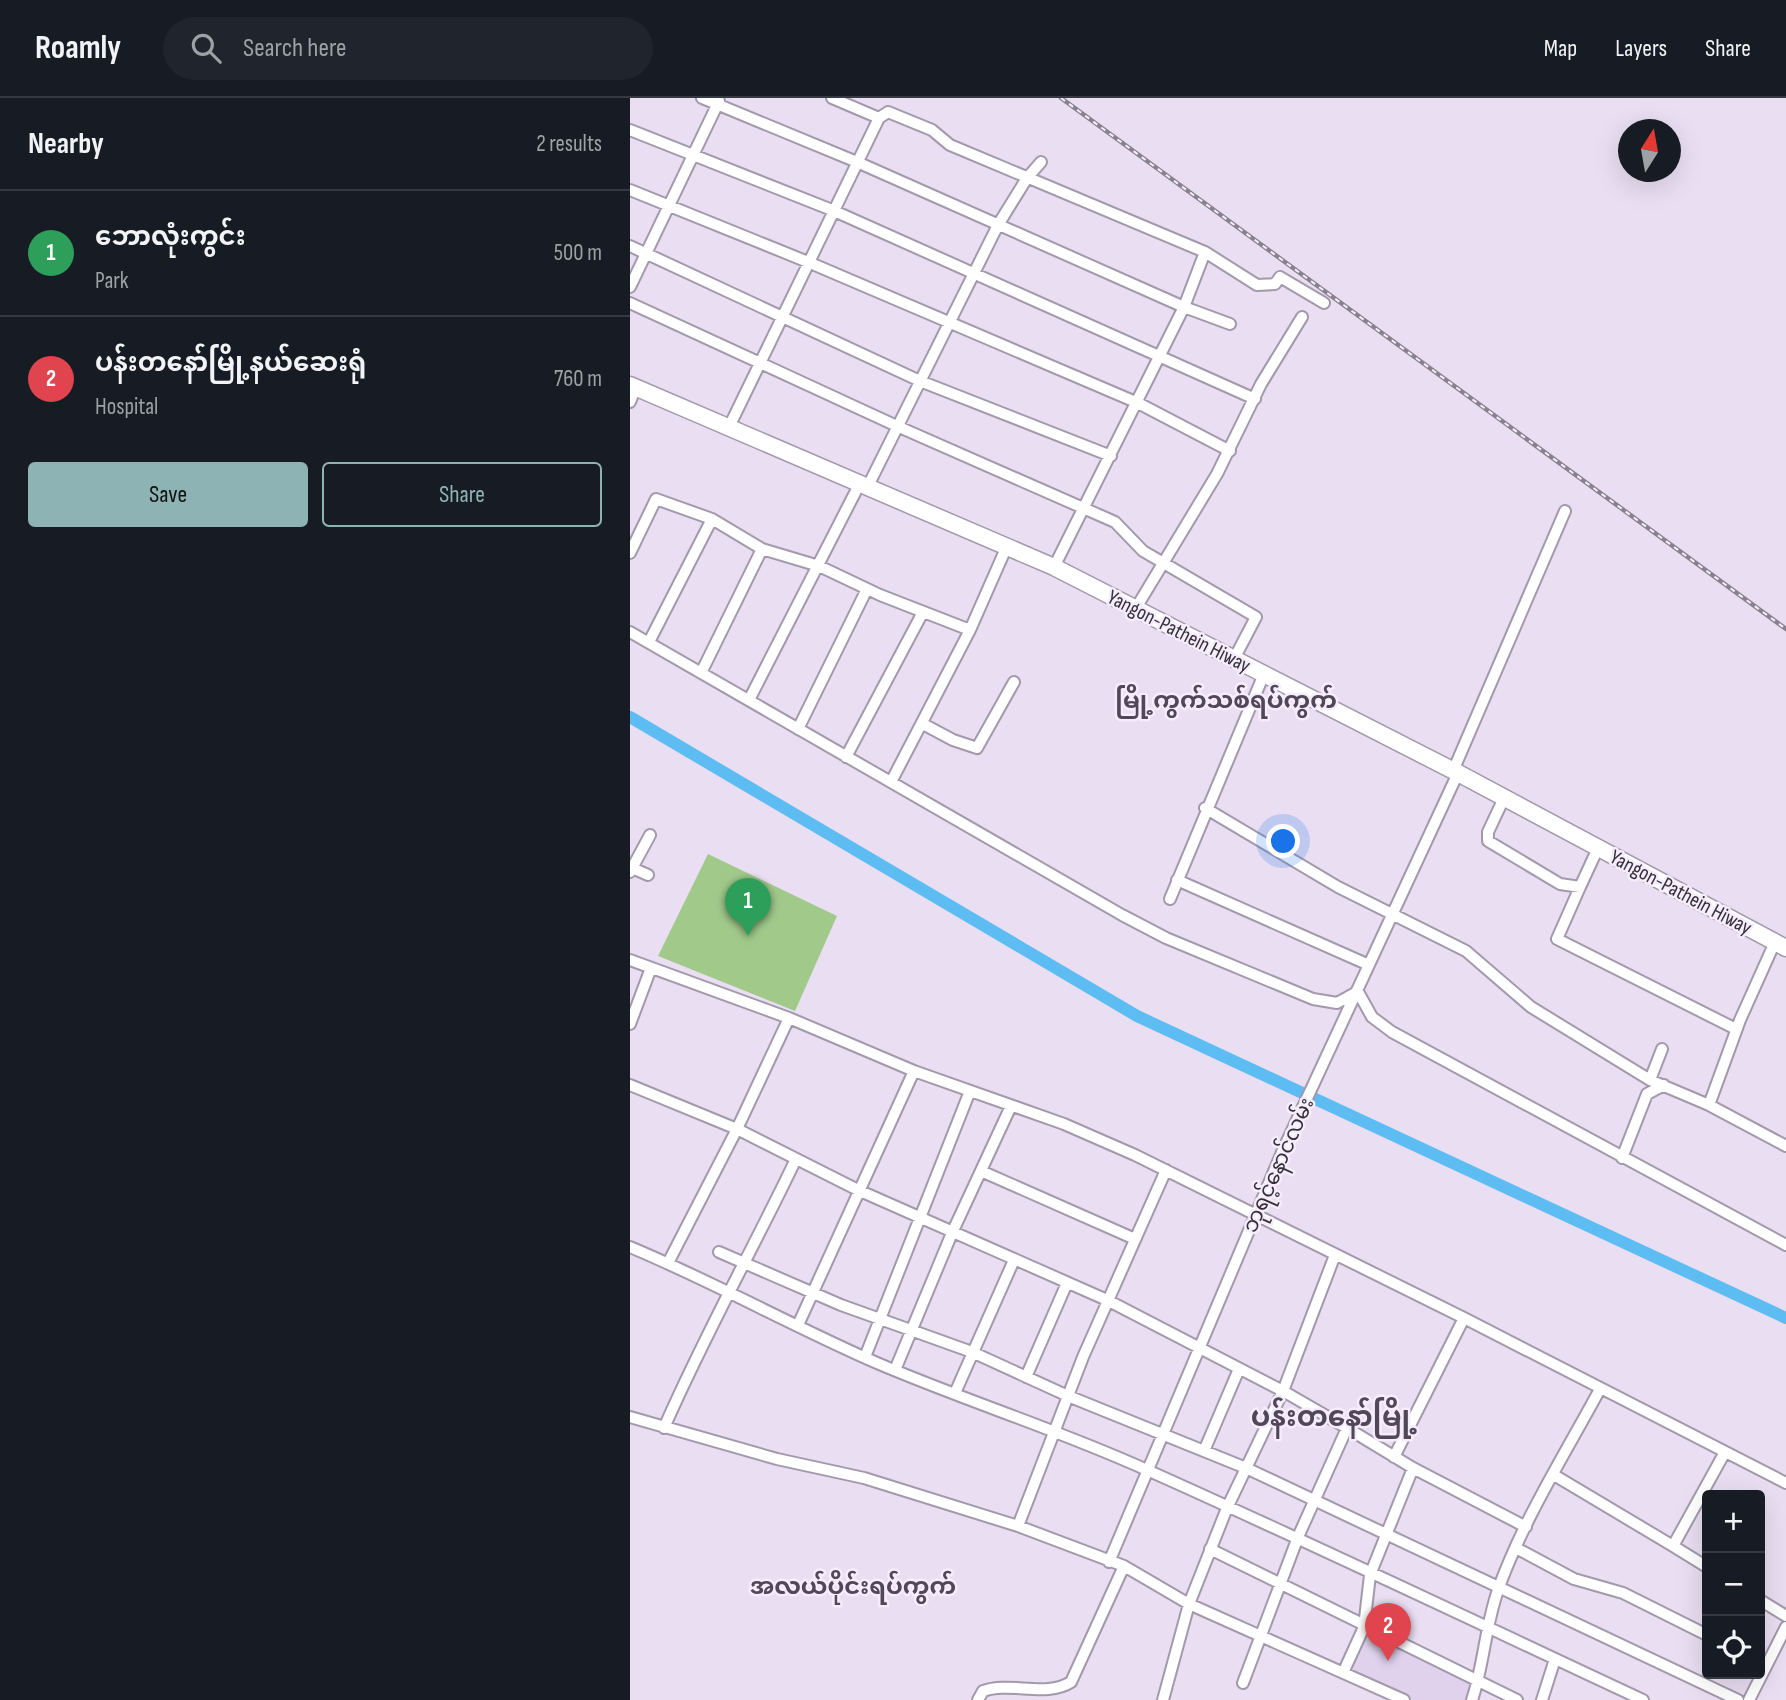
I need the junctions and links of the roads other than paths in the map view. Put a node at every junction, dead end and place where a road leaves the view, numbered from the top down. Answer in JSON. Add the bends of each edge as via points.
{"nodes":[{"id":1,"x":702,"y":98,"type":"edge"},
{"id":2,"x":831,"y":98,"type":"edge"},
{"id":3,"x":719,"y":101,"type":"edge"},
{"id":4,"x":879,"y":118,"type":"junction"},
{"id":5,"x":630,"y":130,"type":"edge"},
{"id":6,"x":693,"y":157,"type":"junction"},
{"id":7,"x":858,"y":162,"type":"junction"},
{"id":8,"x":1041,"y":162,"type":"dead end"},
{"id":9,"x":1027,"y":178,"type":"junction"},
{"id":10,"x":630,"y":190,"type":"edge"},
{"id":11,"x":669,"y":207,"type":"junction"},
{"id":12,"x":832,"y":210,"type":"junction"},
{"id":13,"x":998,"y":225,"type":"junction"},
{"id":14,"x":630,"y":246,"type":"edge"},
{"id":15,"x":1205,"y":252,"type":"junction"},
{"id":16,"x":647,"y":253,"type":"junction"},
{"id":17,"x":808,"y":262,"type":"junction"},
{"id":18,"x":974,"y":272,"type":"junction"},
{"id":19,"x":630,"y":286,"type":"edge"},
{"id":20,"x":630,"y":303,"type":"edge"},
{"id":21,"x":1324,"y":303,"type":"dead end"},
{"id":22,"x":1184,"y":307,"type":"junction"},
{"id":23,"x":783,"y":316,"type":"junction"},
{"id":24,"x":1302,"y":317,"type":"dead end"},
{"id":25,"x":947,"y":324,"type":"junction"},
{"id":26,"x":1230,"y":324,"type":"dead end"},
{"id":27,"x":1160,"y":355,"type":"junction"},
{"id":28,"x":761,"y":363,"type":"junction"},
{"id":29,"x":920,"y":381,"type":"junction"},
{"id":30,"x":632,"y":391,"type":"edge"},
{"id":31,"x":1255,"y":399,"type":"junction"},
{"id":32,"x":1138,"y":403,"type":"junction"},
{"id":33,"x":729,"y":427,"type":"junction"},
{"id":34,"x":899,"y":427,"type":"junction"},
{"id":35,"x":1230,"y":451,"type":"junction"},
{"id":36,"x":1111,"y":456,"type":"junction"},
{"id":37,"x":864,"y":485,"type":"junction"},
{"id":38,"x":1082,"y":507,"type":"junction"},
{"id":39,"x":1565,"y":511,"type":"dead end"},
{"id":40,"x":712,"y":519,"type":"junction"},
{"id":41,"x":1007,"y":546,"type":"junction"},
{"id":42,"x":762,"y":549,"type":"junction"},
{"id":43,"x":630,"y":553,"type":"edge"},
{"id":44,"x":1162,"y":563,"type":"junction"},
{"id":45,"x":818,"y":566,"type":"junction"},
{"id":46,"x":1054,"y":567,"type":"junction"},
{"id":47,"x":867,"y":589,"type":"junction"},
{"id":48,"x":1136,"y":608,"type":"junction"},
{"id":49,"x":923,"y":612,"type":"junction"},
{"id":50,"x":971,"y":630,"type":"junction"},
{"id":51,"x":630,"y":632,"type":"edge"},
{"id":52,"x":649,"y":642,"type":"junction"},
{"id":53,"x":1234,"y":659,"type":"junction"},
{"id":54,"x":701,"y":673,"type":"junction"},
{"id":55,"x":1264,"y":674,"type":"junction"},
{"id":56,"x":1014,"y":682,"type":"dead end"},
{"id":57,"x":749,"y":700,"type":"junction"},
{"id":58,"x":923,"y":724,"type":"junction"},
{"id":59,"x":798,"y":729,"type":"junction"},
{"id":60,"x":846,"y":757,"type":"junction"},
{"id":61,"x":1456,"y":772,"type":"junction"},
{"id":62,"x":891,"y":782,"type":"junction"},
{"id":63,"x":1504,"y":798,"type":"junction"},
{"id":64,"x":1205,"y":808,"type":"junction"},
{"id":65,"x":650,"y":835,"type":"dead end"},
{"id":66,"x":1598,"y":848,"type":"junction"},
{"id":67,"x":631,"y":869,"type":"edge"},
{"id":68,"x":648,"y":875,"type":"dead end"},
{"id":69,"x":1177,"y":880,"type":"junction"},
{"id":70,"x":1580,"y":887,"type":"junction"},
{"id":71,"x":1170,"y":899,"type":"dead end"},
{"id":72,"x":1393,"y":914,"type":"junction"},
{"id":73,"x":1781,"y":945,"type":"edge"},
{"id":74,"x":630,"y":960,"type":"edge"},
{"id":75,"x":1369,"y":965,"type":"junction"},
{"id":76,"x":651,"y":968,"type":"junction"},
{"id":77,"x":1355,"y":993,"type":"junction"},
{"id":78,"x":789,"y":1018,"type":"junction"},
{"id":79,"x":630,"y":1024,"type":"edge"},
{"id":80,"x":1736,"y":1030,"type":"junction"},
{"id":81,"x":1662,"y":1049,"type":"dead end"},
{"id":82,"x":914,"y":1071,"type":"junction"},
{"id":83,"x":1650,"y":1080,"type":"junction"},
{"id":84,"x":630,"y":1085,"type":"edge"},
{"id":85,"x":1664,"y":1085,"type":"junction"},
{"id":86,"x":970,"y":1091,"type":"junction"},
{"id":87,"x":1709,"y":1105,"type":"junction"},
{"id":88,"x":1011,"y":1106,"type":"junction"},
{"id":89,"x":737,"y":1129,"type":"junction"},
{"id":90,"x":1786,"y":1146,"type":"edge"},
{"id":91,"x":1622,"y":1158,"type":"junction"},
{"id":92,"x":796,"y":1159,"type":"junction"},
{"id":93,"x":1166,"y":1170,"type":"junction"},
{"id":94,"x":981,"y":1171,"type":"junction"},
{"id":95,"x":858,"y":1190,"type":"junction"},
{"id":96,"x":1256,"y":1215,"type":"junction"},
{"id":97,"x":919,"y":1218,"type":"junction"},
{"id":98,"x":952,"y":1233,"type":"junction"},
{"id":99,"x":1135,"y":1239,"type":"junction"},
{"id":100,"x":1786,"y":1245,"type":"edge"},
{"id":101,"x":630,"y":1247,"type":"edge"},
{"id":102,"x":719,"y":1252,"type":"dead end"},
{"id":103,"x":1335,"y":1255,"type":"junction"},
{"id":104,"x":1014,"y":1260,"type":"junction"},
{"id":105,"x":668,"y":1263,"type":"junction"},
{"id":106,"x":745,"y":1266,"type":"junction"},
{"id":107,"x":1067,"y":1283,"type":"junction"},
{"id":108,"x":812,"y":1293,"type":"junction"},
{"id":109,"x":727,"y":1294,"type":"junction"},
{"id":110,"x":1107,"y":1300,"type":"junction"},
{"id":111,"x":1464,"y":1318,"type":"junction"},
{"id":112,"x":880,"y":1319,"type":"junction"},
{"id":113,"x":798,"y":1325,"type":"junction"},
{"id":114,"x":911,"y":1331,"type":"junction"},
{"id":115,"x":1200,"y":1349,"type":"junction"},
{"id":116,"x":972,"y":1352,"type":"junction"},
{"id":117,"x":865,"y":1357,"type":"junction"},
{"id":118,"x":1239,"y":1369,"type":"junction"},
{"id":119,"x":895,"y":1370,"type":"junction"},
{"id":120,"x":1026,"y":1377,"type":"junction"},
{"id":121,"x":1600,"y":1389,"type":"junction"},
{"id":122,"x":1283,"y":1391,"type":"junction"},
{"id":123,"x":955,"y":1393,"type":"junction"},
{"id":124,"x":1068,"y":1396,"type":"junction"},
{"id":125,"x":630,"y":1417,"type":"edge"},
{"id":126,"x":664,"y":1428,"type":"junction"},
{"id":127,"x":1347,"y":1428,"type":"junction"},
{"id":128,"x":1055,"y":1431,"type":"junction"},
{"id":129,"x":1163,"y":1434,"type":"junction"},
{"id":130,"x":1204,"y":1451,"type":"junction"},
{"id":131,"x":1725,"y":1452,"type":"junction"},
{"id":132,"x":1394,"y":1457,"type":"junction"},
{"id":133,"x":1246,"y":1468,"type":"junction"},
{"id":134,"x":1412,"y":1468,"type":"junction"},
{"id":135,"x":1147,"y":1470,"type":"junction"},
{"id":136,"x":1554,"y":1475,"type":"junction"},
{"id":137,"x":1786,"y":1483,"type":"edge"},
{"id":138,"x":1315,"y":1501,"type":"junction"},
{"id":139,"x":1227,"y":1508,"type":"junction"},
{"id":140,"x":1018,"y":1526,"type":"junction"},
{"id":141,"x":1526,"y":1527,"type":"junction"},
{"id":142,"x":1386,"y":1534,"type":"junction"},
{"id":143,"x":1298,"y":1537,"type":"junction"},
{"id":144,"x":1673,"y":1546,"type":"junction"},
{"id":145,"x":1517,"y":1548,"type":"junction"},
{"id":146,"x":1210,"y":1549,"type":"junction"},
{"id":147,"x":1109,"y":1562,"type":"junction"},
{"id":148,"x":1702,"y":1564,"type":"edge"},
{"id":149,"x":1124,"y":1566,"type":"junction"},
{"id":150,"x":1370,"y":1575,"type":"junction"},
{"id":151,"x":1281,"y":1584,"type":"junction"},
{"id":152,"x":1499,"y":1588,"type":"junction"},
{"id":153,"x":1765,"y":1603,"type":"edge"},
{"id":154,"x":1189,"y":1604,"type":"junction"},
{"id":155,"x":1786,"y":1616,"type":"edge"},
{"id":156,"x":1364,"y":1627,"type":"junction"},
{"id":157,"x":1786,"y":1627,"type":"edge"},
{"id":158,"x":1485,"y":1628,"type":"junction"},
{"id":159,"x":1702,"y":1632,"type":"edge"},
{"id":160,"x":1261,"y":1636,"type":"junction"},
{"id":161,"x":1765,"y":1652,"type":"edge"},
{"id":162,"x":1771,"y":1655,"type":"junction"},
{"id":163,"x":1555,"y":1659,"type":"junction"},
{"id":164,"x":1343,"y":1673,"type":"junction"},
{"id":165,"x":1479,"y":1680,"type":"junction"},
{"id":166,"x":1243,"y":1683,"type":"dead end"},
{"id":167,"x":978,"y":1700,"type":"edge"},
{"id":168,"x":1163,"y":1700,"type":"edge"},
{"id":169,"x":1404,"y":1700,"type":"edge"},
{"id":170,"x":1472,"y":1700,"type":"edge"},
{"id":171,"x":1517,"y":1700,"type":"edge"},
{"id":172,"x":1542,"y":1700,"type":"edge"},
{"id":173,"x":1643,"y":1700,"type":"edge"},
{"id":174,"x":1738,"y":1700,"type":"edge"},
{"id":175,"x":1749,"y":1700,"type":"edge"}],
"edges":[{"from":1,"to":3,"type":"street"},
{"from":2,"to":4,"type":"street"},
{"from":3,"to":6,"type":"street"},
{"from":3,"to":7,"type":"street"},
{"from":4,"to":7,"type":"street"},
{"from":4,"to":9,"type":"street","via":[[888,112]]},
{"from":5,"to":6,"type":"street"},
{"from":6,"to":11,"type":"street"},
{"from":6,"to":12,"type":"street"},
{"from":7,"to":12,"type":"street"},
{"from":7,"to":13,"type":"street"},
{"from":8,"to":9,"type":"street"},
{"from":9,"to":13,"type":"street"},
{"from":9,"to":15,"type":"street"},
{"from":10,"to":11,"type":"street"},
{"from":11,"to":16,"type":"street"},
{"from":11,"to":17,"type":"street"},
{"from":12,"to":17,"type":"street"},
{"from":12,"to":18,"type":"street"},
{"from":13,"to":18,"type":"street"},
{"from":13,"to":22,"type":"street"},
{"from":14,"to":16,"type":"street"},
{"from":15,"to":21,"type":"street","via":[[1256,285],[1275,284],[1280,277]]},
{"from":15,"to":22,"type":"street"},
{"from":16,"to":19,"type":"street"},
{"from":16,"to":23,"type":"street"},
{"from":17,"to":23,"type":"street"},
{"from":17,"to":25,"type":"street"},
{"from":18,"to":25,"type":"street"},
{"from":18,"to":27,"type":"street"},
{"from":20,"to":28,"type":"street"},
{"from":22,"to":26,"type":"street"},
{"from":22,"to":27,"type":"street"},
{"from":23,"to":28,"type":"street"},
{"from":23,"to":29,"type":"street"},
{"from":24,"to":31,"type":"street"},
{"from":25,"to":29,"type":"street"},
{"from":25,"to":32,"type":"street"},
{"from":27,"to":31,"type":"street"},
{"from":27,"to":32,"type":"street"},
{"from":28,"to":33,"type":"street"},
{"from":28,"to":34,"type":"street"},
{"from":29,"to":34,"type":"street"},
{"from":29,"to":36,"type":"street"},
{"from":30,"to":33,"type":"highway","name":"Yangon-Pathein Hiway"},
{"from":31,"to":35,"type":"street"},
{"from":32,"to":35,"type":"street"},
{"from":32,"to":36,"type":"street"},
{"from":33,"to":37,"type":"highway","name":"Yangon-Pathein Hiway"},
{"from":34,"to":37,"type":"street"},
{"from":34,"to":38,"type":"street"},
{"from":35,"to":44,"type":"street"},
{"from":36,"to":38,"type":"street"},
{"from":37,"to":41,"type":"highway","name":"Yangon-Pathein Hiway"},
{"from":37,"to":45,"type":"street"},
{"from":38,"to":44,"type":"street","via":[[1115,522]]},
{"from":38,"to":46,"type":"street"},
{"from":39,"to":61,"type":"street","name":"ဘုရင့်နောင်လမ်း"},
{"from":40,"to":42,"type":"street"},
{"from":40,"to":43,"type":"street","via":[[656,499]]},
{"from":40,"to":52,"type":"street"},
{"from":41,"to":46,"type":"highway","name":"Yangon-Pathein Hiway"},
{"from":41,"to":50,"type":"street"},
{"from":42,"to":45,"type":"street"},
{"from":42,"to":54,"type":"street"},
{"from":44,"to":48,"type":"street"},
{"from":44,"to":53,"type":"street","via":[[1256,617]]},
{"from":45,"to":47,"type":"street"},
{"from":45,"to":57,"type":"street"},
{"from":46,"to":48,"type":"highway","name":"Yangon-Pathein Hiway"},
{"from":47,"to":49,"type":"street"},
{"from":47,"to":59,"type":"street"},
{"from":48,"to":53,"type":"highway","name":"Yangon-Pathein Hiway"},
{"from":49,"to":50,"type":"street"},
{"from":49,"to":60,"type":"street"},
{"from":50,"to":58,"type":"street"},
{"from":51,"to":52,"type":"street"},
{"from":52,"to":54,"type":"street"},
{"from":53,"to":55,"type":"highway","name":"Yangon-Pathein Hiway"},
{"from":54,"to":57,"type":"street"},
{"from":55,"to":61,"type":"highway","name":"Yangon-Pathein Hiway"},
{"from":55,"to":64,"type":"street"},
{"from":56,"to":58,"type":"street","via":[[977,748]]},
{"from":57,"to":59,"type":"street"},
{"from":58,"to":62,"type":"street"},
{"from":59,"to":60,"type":"street"},
{"from":60,"to":62,"type":"street"},
{"from":61,"to":63,"type":"highway","name":"Yangon-Pathein Hiway"},
{"from":61,"to":72,"type":"street","name":"ဘုရင့်နောင်လမ်း"},
{"from":62,"to":77,"type":"street","via":[[1166,938],[1313,999],[1337,1003]]},
{"from":63,"to":66,"type":"highway","name":"Yangon-Pathein Hiway"},
{"from":63,"to":70,"type":"street","via":[[1488,841],[1560,884]]},
{"from":64,"to":69,"type":"street"},
{"from":64,"to":72,"type":"street"},
{"from":65,"to":67,"type":"street"},
{"from":66,"to":70,"type":"street"},
{"from":66,"to":73,"type":"highway","name":"Yangon-Pathein Hiway"},
{"from":67,"to":68,"type":"street"},
{"from":69,"to":71,"type":"street"},
{"from":69,"to":75,"type":"street"},
{"from":70,"to":80,"type":"street","via":[[1557,939]]},
{"from":72,"to":75,"type":"street","name":"ဘုရင့်နောင်လမ်း"},
{"from":72,"to":83,"type":"street","via":[[1466,951],[1531,1007]]},
{"from":73,"to":80,"type":"street"},
{"from":74,"to":76,"type":"street"},
{"from":75,"to":77,"type":"street","name":"ဘုရင့်နောင်လမ်း"},
{"from":76,"to":78,"type":"street"},
{"from":76,"to":79,"type":"street"},
{"from":77,"to":91,"type":"street","via":[[1371,1017],[1392,1032]]},
{"from":77,"to":96,"type":"street","name":"ဘုရင့်နောင်လမ်း"},
{"from":78,"to":82,"type":"street"},
{"from":78,"to":89,"type":"street"},
{"from":80,"to":87,"type":"street"},
{"from":81,"to":83,"type":"street"},
{"from":82,"to":86,"type":"street"},
{"from":82,"to":95,"type":"street"},
{"from":83,"to":85,"type":"street"},
{"from":84,"to":89,"type":"street"},
{"from":85,"to":87,"type":"street"},
{"from":85,"to":91,"type":"street","via":[[1647,1094]]},
{"from":86,"to":88,"type":"street"},
{"from":86,"to":97,"type":"street"},
{"from":87,"to":90,"type":"street"},
{"from":88,"to":93,"type":"street"},
{"from":88,"to":94,"type":"street"},
{"from":89,"to":92,"type":"street"},
{"from":89,"to":105,"type":"street"},
{"from":91,"to":100,"type":"street"},
{"from":92,"to":95,"type":"street"},
{"from":92,"to":106,"type":"street"},
{"from":93,"to":96,"type":"street"},
{"from":93,"to":99,"type":"street"},
{"from":94,"to":98,"type":"street"},
{"from":94,"to":99,"type":"street"},
{"from":95,"to":97,"type":"street"},
{"from":95,"to":108,"type":"street"},
{"from":96,"to":103,"type":"street"},
{"from":96,"to":115,"type":"street","name":"ဘုရင့်နောင်လမ်း"},
{"from":97,"to":98,"type":"street"},
{"from":97,"to":112,"type":"street"},
{"from":98,"to":104,"type":"street"},
{"from":98,"to":114,"type":"street"},
{"from":99,"to":110,"type":"street"},
{"from":101,"to":105,"type":"street"},
{"from":102,"to":106,"type":"street"},
{"from":103,"to":111,"type":"street"},
{"from":103,"to":122,"type":"street"},
{"from":104,"to":107,"type":"street"},
{"from":104,"to":116,"type":"street"},
{"from":105,"to":109,"type":"street"},
{"from":106,"to":108,"type":"street"},
{"from":106,"to":109,"type":"street"},
{"from":107,"to":110,"type":"street"},
{"from":107,"to":120,"type":"street"},
{"from":108,"to":112,"type":"street"},
{"from":108,"to":113,"type":"street"},
{"from":109,"to":113,"type":"street"},
{"from":109,"to":126,"type":"street"},
{"from":110,"to":115,"type":"street"},
{"from":110,"to":124,"type":"street"},
{"from":111,"to":121,"type":"street"},
{"from":111,"to":132,"type":"street"},
{"from":112,"to":114,"type":"street"},
{"from":112,"to":117,"type":"street"},
{"from":113,"to":117,"type":"street"},
{"from":114,"to":116,"type":"street"},
{"from":114,"to":119,"type":"street"},
{"from":115,"to":118,"type":"street"},
{"from":115,"to":129,"type":"street","name":"ဘုရင့်နောင်လမ်း"},
{"from":116,"to":120,"type":"street"},
{"from":116,"to":123,"type":"street"},
{"from":117,"to":119,"type":"street"},
{"from":118,"to":122,"type":"street"},
{"from":118,"to":130,"type":"street"},
{"from":119,"to":123,"type":"street"},
{"from":120,"to":124,"type":"street"},
{"from":121,"to":131,"type":"street"},
{"from":121,"to":136,"type":"street"},
{"from":122,"to":127,"type":"street"},
{"from":122,"to":133,"type":"street"},
{"from":123,"to":128,"type":"street"},
{"from":124,"to":128,"type":"street"},
{"from":124,"to":129,"type":"street"},
{"from":125,"to":126,"type":"street"},
{"from":126,"to":140,"type":"street","via":[[864,1478]]},
{"from":127,"to":132,"type":"street"},
{"from":127,"to":138,"type":"street"},
{"from":128,"to":135,"type":"street"},
{"from":128,"to":140,"type":"street"},
{"from":129,"to":130,"type":"street"},
{"from":129,"to":135,"type":"street","name":"ဘုရင့်နောင်လမ်း"},
{"from":130,"to":133,"type":"street"},
{"from":131,"to":137,"type":"street"},
{"from":131,"to":144,"type":"street"},
{"from":132,"to":134,"type":"street"},
{"from":133,"to":138,"type":"street"},
{"from":133,"to":139,"type":"street"},
{"from":134,"to":141,"type":"street"},
{"from":134,"to":142,"type":"street"},
{"from":135,"to":139,"type":"street"},
{"from":135,"to":147,"type":"street","name":"ဘုရင့်နောင်လမ်း"},
{"from":136,"to":141,"type":"street"},
{"from":136,"to":144,"type":"street"},
{"from":138,"to":142,"type":"street"},
{"from":138,"to":143,"type":"street"},
{"from":139,"to":143,"type":"street"},
{"from":139,"to":146,"type":"street"},
{"from":140,"to":147,"type":"street"},
{"from":141,"to":145,"type":"street"},
{"from":142,"to":150,"type":"street"},
{"from":142,"to":152,"type":"street"},
{"from":143,"to":150,"type":"street"},
{"from":143,"to":151,"type":"street"},
{"from":144,"to":148,"type":"street"},
{"from":145,"to":152,"type":"street"},
{"from":145,"to":159,"type":"street","via":[[1574,1578],[1623,1593]]},
{"from":146,"to":151,"type":"street"},
{"from":146,"to":154,"type":"street"},
{"from":147,"to":149,"type":"street"},
{"from":149,"to":154,"type":"street"},
{"from":149,"to":167,"type":"street","via":[[1071,1682],[1062,1688],[998,1685],[983,1690]]},
{"from":150,"to":156,"type":"street"},
{"from":150,"to":158,"type":"street"},
{"from":151,"to":156,"type":"street"},
{"from":151,"to":160,"type":"street"},
{"from":152,"to":158,"type":"street"},
{"from":152,"to":174,"type":"street"},
{"from":153,"to":155,"type":"street"},
{"from":154,"to":160,"type":"street"},
{"from":154,"to":168,"type":"street"},
{"from":156,"to":164,"type":"street"},
{"from":156,"to":165,"type":"street"},
{"from":157,"to":162,"type":"street"},
{"from":158,"to":163,"type":"street"},
{"from":158,"to":165,"type":"street"},
{"from":160,"to":164,"type":"street"},
{"from":160,"to":166,"type":"street"},
{"from":161,"to":162,"type":"street"},
{"from":162,"to":175,"type":"street"},
{"from":163,"to":172,"type":"street"},
{"from":163,"to":173,"type":"street"},
{"from":164,"to":169,"type":"street"},
{"from":165,"to":170,"type":"street"},
{"from":165,"to":171,"type":"street"}]}
